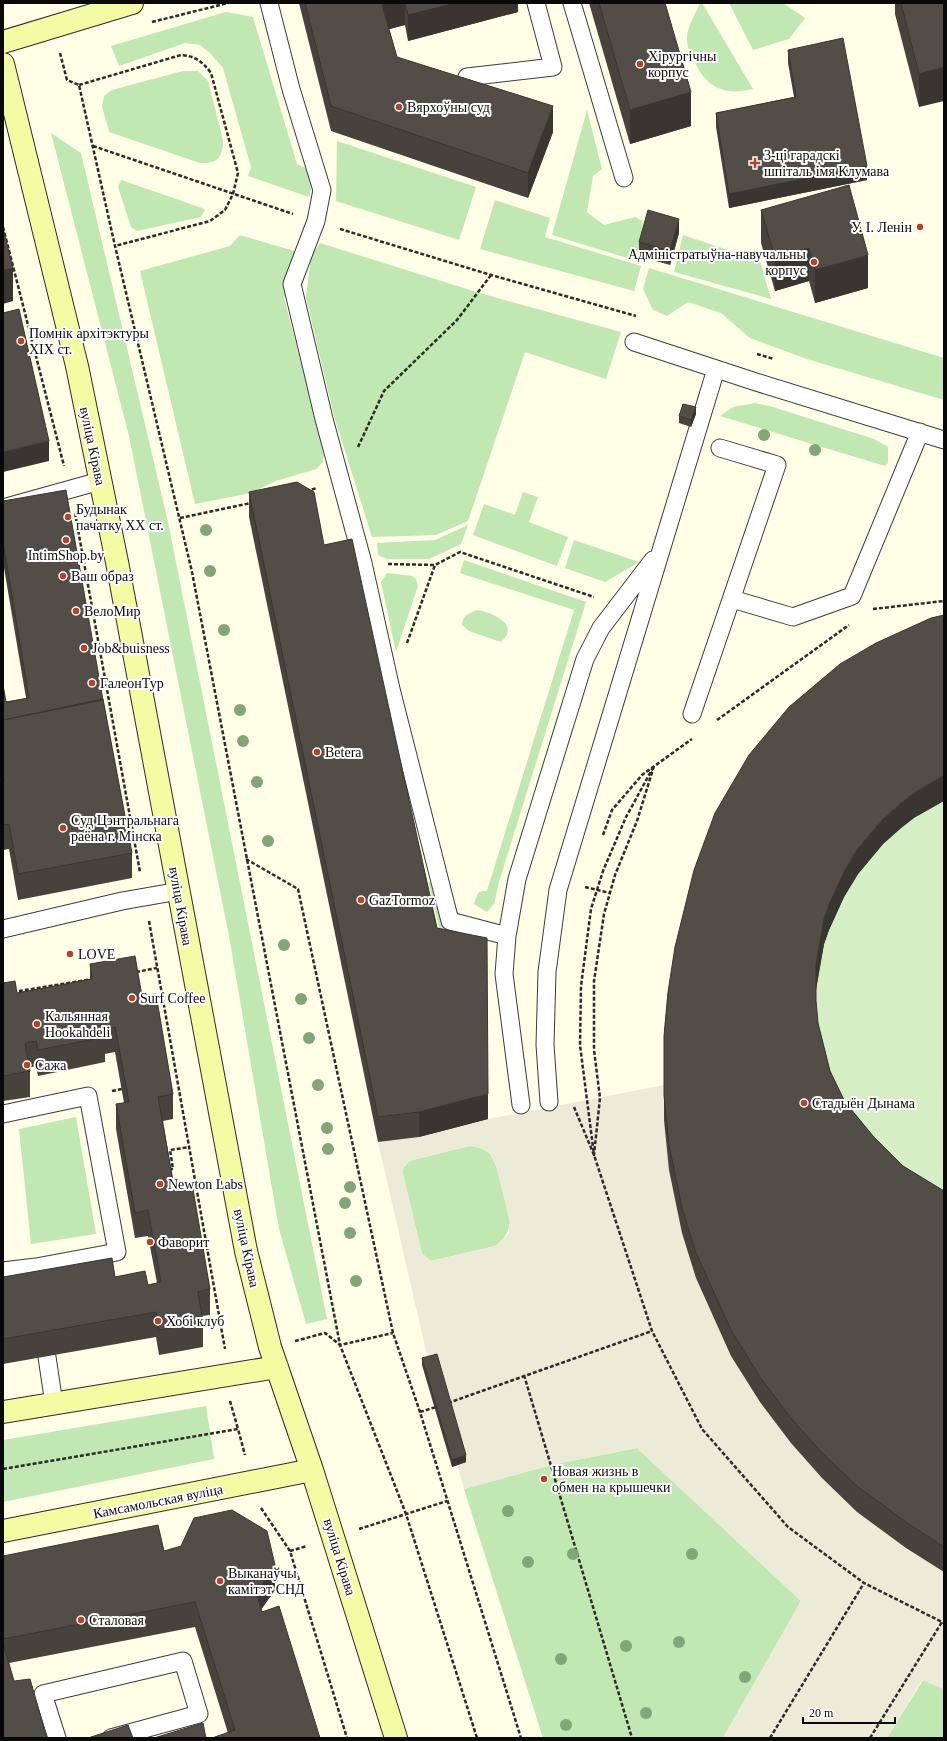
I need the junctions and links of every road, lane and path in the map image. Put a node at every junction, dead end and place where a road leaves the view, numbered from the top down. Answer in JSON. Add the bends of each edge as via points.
{"nodes":[{"id":1,"x":132,"y":3,"type":"edge"},
{"id":2,"x":228,"y":3,"type":"edge"},
{"id":3,"x":269,"y":3,"type":"edge"},
{"id":4,"x":536,"y":3,"type":"edge"},
{"id":5,"x":572,"y":3,"type":"edge"},
{"id":6,"x":144,"y":24,"type":"dead end"},
{"id":7,"x":3,"y":42,"type":"edge"},
{"id":8,"x":66,"y":50,"type":"dead end"},
{"id":9,"x":3,"y":64,"type":"edge"},
{"id":10,"x":467,"y":77,"type":"edge"},
{"id":11,"x":80,"y":85,"type":"junction"},
{"id":12,"x":93,"y":146,"type":"junction"},
{"id":13,"x":624,"y":178,"type":"dead end"},
{"id":14,"x":233,"y":194,"type":"junction"},
{"id":15,"x":316,"y":222,"type":"junction"},
{"id":16,"x":3,"y":227,"type":"edge"},
{"id":17,"x":115,"y":246,"type":"junction"},
{"id":18,"x":491,"y":275,"type":"junction"},
{"id":19,"x":597,"y":305,"type":"dead end"},
{"id":20,"x":634,"y":342,"type":"dead end"},
{"id":21,"x":716,"y":369,"type":"junction"},
{"id":22,"x":920,"y":432,"type":"junction"},
{"id":23,"x":944,"y":440,"type":"edge"},
{"id":24,"x":720,"y":448,"type":"dead end"},
{"id":25,"x":100,"y":481,"type":"junction"},
{"id":26,"x":341,"y":483,"type":"junction"},
{"id":27,"x":70,"y":490,"type":"junction"},
{"id":28,"x":303,"y":492,"type":"edge"},
{"id":29,"x":256,"y":502,"type":"edge"},
{"id":30,"x":3,"y":508,"type":"edge"},
{"id":31,"x":180,"y":518,"type":"junction"},
{"id":32,"x":659,"y":552,"type":"junction"},
{"id":33,"x":363,"y":563,"type":"junction"},
{"id":34,"x":435,"y":565,"type":"junction"},
{"id":35,"x":564,"y":587,"type":"dead end"},
{"id":36,"x":732,"y":599,"type":"junction"},
{"id":37,"x":944,"y":601,"type":"edge"},
{"id":38,"x":871,"y":609,"type":"dead end"},
{"id":39,"x":852,"y":623,"type":"dead end"},
{"id":40,"x":407,"y":645,"type":"dead end"},
{"id":41,"x":692,"y":714,"type":"dead end"},
{"id":42,"x":711,"y":725,"type":"dead end"},
{"id":43,"x":692,"y":738,"type":"dead end"},
{"id":44,"x":654,"y":766,"type":"junction"},
{"id":45,"x":612,"y":810,"type":"dead end"},
{"id":46,"x":246,"y":859,"type":"junction"},
{"id":47,"x":585,"y":886,"type":"dead end"},
{"id":48,"x":597,"y":890,"type":"junction"},
{"id":49,"x":179,"y":891,"type":"junction"},
{"id":50,"x":610,"y":893,"type":"junction"},
{"id":51,"x":145,"y":897,"type":"junction"},
{"id":52,"x":3,"y":929,"type":"edge"},
{"id":53,"x":507,"y":936,"type":"junction"},
{"id":54,"x":157,"y":968,"type":"junction"},
{"id":55,"x":134,"y":972,"type":"edge"},
{"id":56,"x":95,"y":978,"type":"edge"},
{"id":57,"x":11,"y":992,"type":"edge"},
{"id":58,"x":178,"y":1079,"type":"junction"},
{"id":59,"x":172,"y":1080,"type":"edge"},
{"id":60,"x":549,"y":1102,"type":"dead end"},
{"id":61,"x":572,"y":1104,"type":"dead end"},
{"id":62,"x":521,"y":1105,"type":"dead end"},
{"id":63,"x":3,"y":1114,"type":"edge"},
{"id":64,"x":190,"y":1146,"type":"junction"},
{"id":65,"x":594,"y":1155,"type":"junction"},
{"id":66,"x":167,"y":1170,"type":"edge"},
{"id":67,"x":36,"y":1267,"type":"junction"},
{"id":68,"x":3,"y":1271,"type":"edge"},
{"id":69,"x":39,"y":1296,"type":"edge"},
{"id":70,"x":393,"y":1332,"type":"junction"},
{"id":71,"x":652,"y":1332,"type":"junction"},
{"id":72,"x":340,"y":1345,"type":"junction"},
{"id":73,"x":227,"y":1355,"type":"dead end"},
{"id":74,"x":47,"y":1357,"type":"edge"},
{"id":75,"x":277,"y":1367,"type":"junction"},
{"id":76,"x":524,"y":1375,"type":"junction"},
{"id":77,"x":54,"y":1404,"type":"junction"},
{"id":78,"x":445,"y":1404,"type":"edge"},
{"id":79,"x":440,"y":1406,"type":"edge"},
{"id":80,"x":232,"y":1408,"type":"dead end"},
{"id":81,"x":3,"y":1412,"type":"edge"},
{"id":82,"x":420,"y":1412,"type":"junction"},
{"id":83,"x":238,"y":1429,"type":"junction"},
{"id":84,"x":246,"y":1456,"type":"dead end"},
{"id":85,"x":3,"y":1469,"type":"edge"},
{"id":86,"x":312,"y":1470,"type":"junction"},
{"id":87,"x":447,"y":1501,"type":"junction"},
{"id":88,"x":260,"y":1507,"type":"dead end"},
{"id":89,"x":406,"y":1514,"type":"junction"},
{"id":90,"x":3,"y":1531,"type":"edge"},
{"id":91,"x":864,"y":1583,"type":"junction"},
{"id":92,"x":943,"y":1622,"type":"edge"},
{"id":93,"x":56,"y":1738,"type":"edge"},
{"id":94,"x":112,"y":1738,"type":"edge"},
{"id":95,"x":347,"y":1738,"type":"edge"},
{"id":96,"x":396,"y":1738,"type":"edge"},
{"id":97,"x":477,"y":1738,"type":"edge"},
{"id":98,"x":521,"y":1738,"type":"edge"},
{"id":99,"x":632,"y":1738,"type":"edge"},
{"id":100,"x":770,"y":1738,"type":"edge"},
{"id":101,"x":870,"y":1738,"type":"edge"}],
"edges":[{"from":1,"to":7,"type":"main road"},
{"from":2,"to":6,"type":"path"},
{"from":3,"to":15,"type":"lane","via":[[291,89],[322,190]]},
{"from":4,"to":10,"type":"lane","via":[[552,67]]},
{"from":5,"to":13,"type":"lane"},
{"from":8,"to":11,"type":"path","via":[[60,53],[66,80]]},
{"from":9,"to":25,"type":"main road","name":"вуліца Кірава","via":[[77,366]]},
{"from":11,"to":12,"type":"path"},
{"from":11,"to":14,"type":"path","via":[[180,55],[193,56],[204,63],[211,73],[238,174]]},
{"from":12,"to":14,"type":"path"},
{"from":12,"to":17,"type":"path"},
{"from":14,"to":15,"type":"path"},
{"from":14,"to":17,"type":"path","via":[[225,210],[210,221]]},
{"from":15,"to":18,"type":"path"},
{"from":15,"to":26,"type":"lane","via":[[292,284]]},
{"from":16,"to":27,"type":"path"},
{"from":17,"to":31,"type":"path"},
{"from":18,"to":19,"type":"path"},
{"from":18,"to":26,"type":"path","via":[[457,320],[384,391]]},
{"from":20,"to":21,"type":"lane"},
{"from":21,"to":22,"type":"lane"},
{"from":21,"to":32,"type":"lane"},
{"from":22,"to":23,"type":"lane"},
{"from":22,"to":36,"type":"lane","via":[[852,596],[793,617]]},
{"from":24,"to":36,"type":"lane","via":[[777,465]]},
{"from":25,"to":27,"type":"lane"},
{"from":25,"to":49,"type":"main road","name":"вуліца Кірава"},
{"from":26,"to":28,"type":"path"},
{"from":26,"to":33,"type":"lane"},
{"from":27,"to":30,"type":"lane"},
{"from":27,"to":51,"type":"path"},
{"from":29,"to":31,"type":"path"},
{"from":31,"to":46,"type":"path"},
{"from":32,"to":53,"type":"lane","via":[[601,628],[585,659],[517,879]]},
{"from":32,"to":60,"type":"lane","via":[[558,890],[547,972],[545,1045]]},
{"from":33,"to":34,"type":"path"},
{"from":33,"to":53,"type":"lane","via":[[391,689],[450,921]]},
{"from":34,"to":35,"type":"path","via":[[460,552]]},
{"from":34,"to":40,"type":"path"},
{"from":36,"to":41,"type":"lane"},
{"from":37,"to":38,"type":"path"},
{"from":39,"to":42,"type":"path"},
{"from":43,"to":44,"type":"path"},
{"from":44,"to":45,"type":"path","via":[[642,775]]},
{"from":44,"to":48,"type":"path","via":[[626,817]]},
{"from":44,"to":50,"type":"path"},
{"from":46,"to":70,"type":"path","via":[[298,889]]},
{"from":46,"to":72,"type":"path"},
{"from":47,"to":48,"type":"path"},
{"from":48,"to":50,"type":"path"},
{"from":48,"to":65,"type":"path","via":[[581,986],[580,1045]]},
{"from":49,"to":51,"type":"lane"},
{"from":49,"to":75,"type":"main road","name":"вуліца Кірава","via":[[246,1251]]},
{"from":50,"to":65,"type":"path","via":[[604,914],[594,981],[594,1050],[600,1098]]},
{"from":51,"to":52,"type":"lane"},
{"from":51,"to":54,"type":"path"},
{"from":53,"to":62,"type":"lane","via":[[504,974]]},
{"from":54,"to":55,"type":"path"},
{"from":54,"to":58,"type":"path"},
{"from":56,"to":57,"type":"path"},
{"from":58,"to":59,"type":"path"},
{"from":58,"to":64,"type":"path"},
{"from":61,"to":65,"type":"path"},
{"from":63,"to":67,"type":"lane","via":[[88,1096],[117,1252]]},
{"from":64,"to":66,"type":"path","via":[[170,1150],[173,1168]]},
{"from":64,"to":73,"type":"path"},
{"from":65,"to":71,"type":"path"},
{"from":67,"to":68,"type":"lane"},
{"from":67,"to":69,"type":"lane"},
{"from":70,"to":72,"type":"path"},
{"from":70,"to":82,"type":"path"},
{"from":71,"to":76,"type":"path"},
{"from":71,"to":91,"type":"path","via":[[702,1429],[788,1527]]},
{"from":72,"to":89,"type":"path"},
{"from":74,"to":77,"type":"lane"},
{"from":75,"to":77,"type":"main road"},
{"from":75,"to":86,"type":"main road","name":"вуліца Кірава"},
{"from":76,"to":78,"type":"path"},
{"from":76,"to":99,"type":"path"},
{"from":77,"to":81,"type":"main road"},
{"from":79,"to":82,"type":"path"},
{"from":80,"to":83,"type":"path"},
{"from":82,"to":87,"type":"path"},
{"from":83,"to":84,"type":"path"},
{"from":83,"to":85,"type":"path"},
{"from":86,"to":90,"type":"main road","name":"Камсамольская вуліца"},
{"from":86,"to":96,"type":"main road","name":"вуліца Кірава"},
{"from":87,"to":89,"type":"path"},
{"from":87,"to":98,"type":"path"},
{"from":88,"to":95,"type":"path","via":[[290,1551]]},
{"from":89,"to":97,"type":"path"},
{"from":91,"to":92,"type":"path"},
{"from":91,"to":100,"type":"path"},
{"from":92,"to":101,"type":"path"},
{"from":93,"to":94,"type":"lane","via":[[43,1694],[183,1661],[199,1714]]}]}
